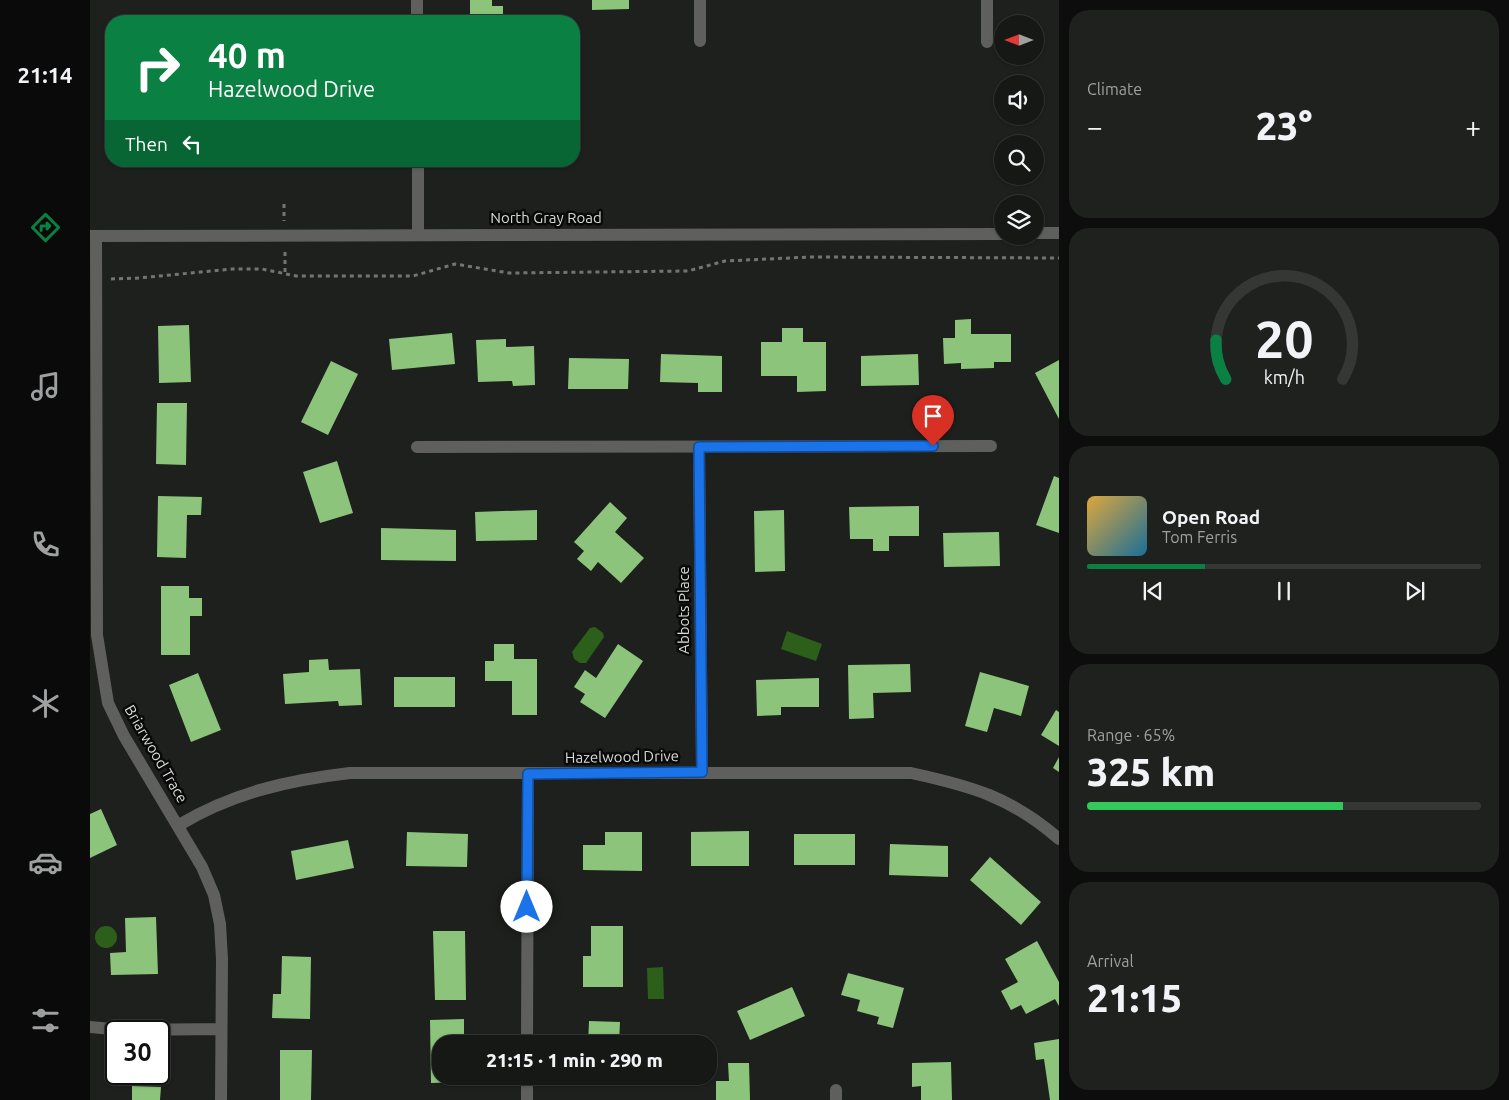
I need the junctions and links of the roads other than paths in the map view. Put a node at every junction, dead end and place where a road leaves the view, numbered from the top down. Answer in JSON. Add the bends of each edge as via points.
{"nodes":[{"id":1,"x":417,"y":0,"type":"edge"},
{"id":2,"x":700,"y":0,"type":"edge"},
{"id":3,"x":987,"y":0,"type":"edge"},
{"id":4,"x":417,"y":15,"type":"edge"},
{"id":5,"x":700,"y":41,"type":"dead end"},
{"id":6,"x":987,"y":42,"type":"dead end"},
{"id":7,"x":418,"y":167,"type":"edge"},
{"id":8,"x":1059,"y":233,"type":"edge"},
{"id":9,"x":418,"y":234,"type":"junction"},
{"id":10,"x":994,"y":234,"type":"edge"},
{"id":11,"x":1044,"y":234,"type":"edge"},
{"id":12,"x":93,"y":236,"type":"edge"},
{"id":13,"x":991,"y":446,"type":"dead end"},
{"id":14,"x":417,"y":447,"type":"dead end"},
{"id":15,"x":699,"y":447,"type":"junction"},
{"id":16,"x":702,"y":772,"type":"junction"},
{"id":17,"x":528,"y":774,"type":"junction"},
{"id":18,"x":179,"y":825,"type":"junction"},
{"id":19,"x":1059,"y":839,"type":"edge"},
{"id":20,"x":90,"y":1028,"type":"edge"},
{"id":21,"x":221,"y":1029,"type":"junction"},
{"id":22,"x":527,"y":1035,"type":"edge"},
{"id":23,"x":527,"y":1085,"type":"edge"},
{"id":24,"x":221,"y":1100,"type":"edge"},
{"id":25,"x":527,"y":1100,"type":"edge"}],
"edges":[{"from":1,"to":4,"type":"street"},
{"from":2,"to":5,"type":"street"},
{"from":3,"to":6,"type":"street"},
{"from":7,"to":9,"type":"street"},
{"from":8,"to":11,"type":"street"},
{"from":9,"to":10,"type":"street","name":"North Gray Road"},
{"from":9,"to":12,"type":"street","name":"North Gray Road"},
{"from":12,"to":18,"type":"street","name":"Briarwood Trace","via":[[97,635],[108,703],[124,736]]},
{"from":13,"to":15,"type":"street"},
{"from":14,"to":15,"type":"street"},
{"from":15,"to":16,"type":"street","name":"Abbots Place"},
{"from":16,"to":17,"type":"street","name":"Hazelwood Drive"},
{"from":16,"to":19,"type":"street","name":"Hazelwood Drive","via":[[911,773],[989,793],[1037,820]]},
{"from":17,"to":18,"type":"street","name":"Hazelwood Drive","via":[[350,773],[299,779],[248,792],[198,813]]},
{"from":17,"to":22,"type":"street"},
{"from":18,"to":21,"type":"street","name":"Briarwood Trace","via":[[214,895],[220,924]]},
{"from":20,"to":21,"type":"street"},
{"from":21,"to":24,"type":"street","name":"Briarwood Trace"},
{"from":23,"to":25,"type":"street"}]}
